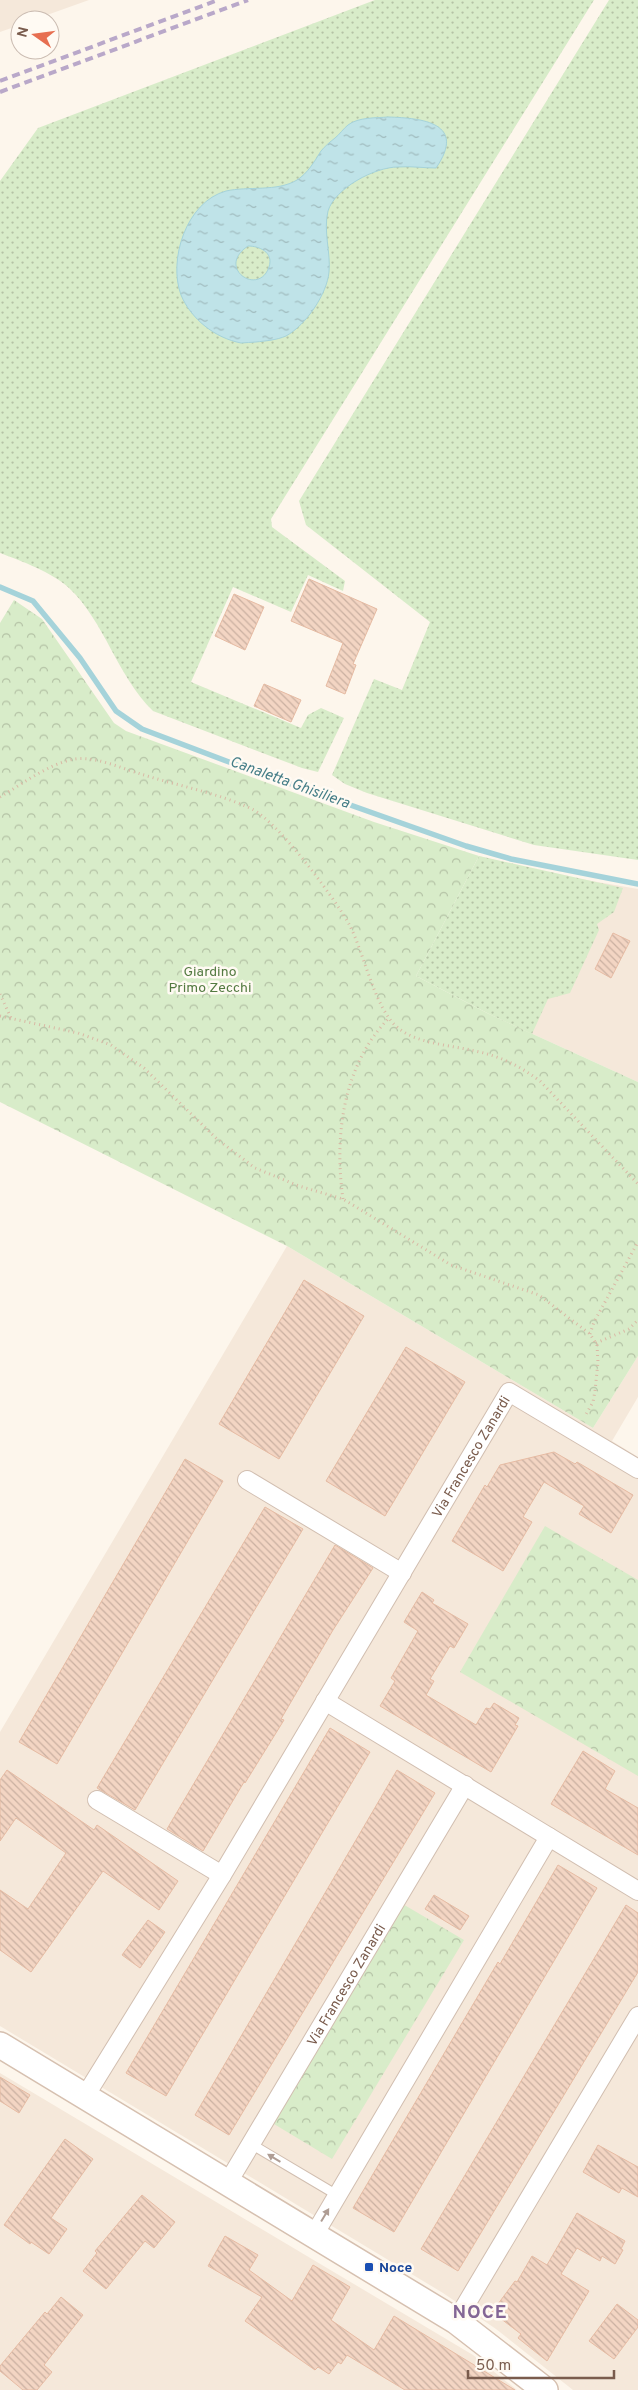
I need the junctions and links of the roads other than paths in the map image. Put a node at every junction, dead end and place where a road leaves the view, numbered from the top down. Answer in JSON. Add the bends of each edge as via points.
{"nodes":[{"id":1,"x":638,"y":1469,"type":"edge"},
{"id":2,"x":247,"y":1480,"type":"dead end"},
{"id":3,"x":402,"y":1572,"type":"junction"},
{"id":4,"x":325,"y":1701,"type":"junction"},
{"id":5,"x":465,"y":1785,"type":"junction"},
{"id":6,"x":97,"y":1800,"type":"dead end"},
{"id":7,"x":549,"y":1837,"type":"junction"},
{"id":8,"x":222,"y":1875,"type":"junction"},
{"id":9,"x":638,"y":1891,"type":"edge"},
{"id":10,"x":638,"y":2016,"type":"edge"},
{"id":11,"x":0,"y":2045,"type":"edge"},
{"id":12,"x":84,"y":2098,"type":"junction"},
{"id":13,"x":251,"y":2144,"type":"junction"},
{"id":14,"x":227,"y":2184,"type":"junction"},
{"id":15,"x":337,"y":2195,"type":"junction"},
{"id":16,"x":314,"y":2234,"type":"junction"},
{"id":17,"x":456,"y":2321,"type":"junction"},
{"id":18,"x":546,"y":2390,"type":"edge"}],
"edges":[{"from":1,"to":3,"type":"street","name":"Via Francesco Zanardi","via":[[509,1392]]},
{"from":2,"to":3,"type":"street"},
{"from":3,"to":4,"type":"street","name":"Via Francesco Zanardi"},
{"from":4,"to":5,"type":"street"},
{"from":4,"to":8,"type":"street","name":"Via Francesco Zanardi"},
{"from":5,"to":7,"type":"street"},
{"from":5,"to":13,"type":"street","name":"Via Francesco Zanardi"},
{"from":6,"to":8,"type":"street"},
{"from":7,"to":9,"type":"street"},
{"from":7,"to":15,"type":"street"},
{"from":8,"to":12,"type":"street","name":"Via Francesco Zanardi"},
{"from":10,"to":17,"type":"street"},
{"from":11,"to":12,"type":"main road"},
{"from":12,"to":14,"type":"main road"},
{"from":13,"to":14,"type":"street","name":"Via Francesco Zanardi"},
{"from":15,"to":13,"type":"lane","one_way":true},
{"from":14,"to":16,"type":"main road"},
{"from":16,"to":15,"type":"street","one_way":true},
{"from":16,"to":17,"type":"main road"},
{"from":17,"to":18,"type":"main road"}]}
